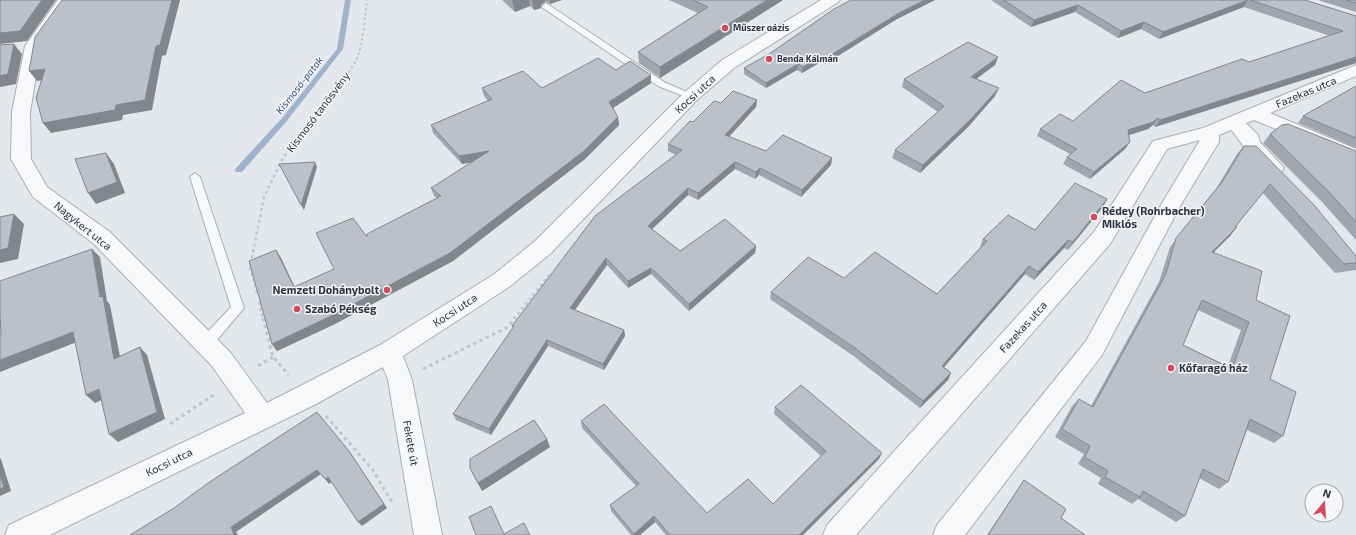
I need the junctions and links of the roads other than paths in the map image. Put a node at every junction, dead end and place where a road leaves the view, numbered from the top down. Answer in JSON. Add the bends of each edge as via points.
{"nodes":[{"id":1,"x":66,"y":0,"type":"edge"},
{"id":2,"x":832,"y":0,"type":"edge"},
{"id":3,"x":546,"y":6,"type":"dead end"},
{"id":4,"x":1356,"y":70,"type":"edge"},
{"id":5,"x":691,"y":96,"type":"junction"},
{"id":6,"x":1256,"y":114,"type":"junction"},
{"id":7,"x":1233,"y":121,"type":"junction"},
{"id":8,"x":1209,"y":132,"type":"junction"},
{"id":9,"x":1356,"y":156,"type":"edge"},
{"id":10,"x":195,"y":177,"type":"dead end"},
{"id":11,"x":1288,"y":181,"type":"edge"},
{"id":12,"x":206,"y":344,"type":"junction"},
{"id":13,"x":389,"y":352,"type":"junction"},
{"id":14,"x":263,"y":417,"type":"junction"},
{"id":15,"x":20,"y":535,"type":"edge"},
{"id":16,"x":428,"y":535,"type":"edge"},
{"id":17,"x":837,"y":535,"type":"edge"},
{"id":18,"x":947,"y":535,"type":"edge"}],
"edges":[{"from":1,"to":12,"type":"street","name":"Nagykert utca","via":[[23,47],[21,159],[40,192],[102,238]]},
{"from":2,"to":5,"type":"street","name":"Kocsi utca","via":[[728,64]]},
{"from":3,"to":5,"type":"lane","via":[[661,84]]},
{"from":4,"to":6,"type":"street","name":"Fazekas utca"},
{"from":5,"to":13,"type":"street","name":"Kocsi utca","via":[[542,248],[500,281]]},
{"from":6,"to":7,"type":"street","name":"Fazekas utca"},
{"from":6,"to":9,"type":"street","name":"Fazekas utca"},
{"from":7,"to":8,"type":"street","name":"Fazekas utca"},
{"from":7,"to":11,"type":"street","via":[[1251,139],[1251,144]]},
{"from":8,"to":17,"type":"street","name":"Fazekas utca","via":[[1160,145],[1102,238]]},
{"from":8,"to":18,"type":"street","via":[[1210,142],[1171,205],[1094,348]]},
{"from":10,"to":12,"type":"lane","via":[[238,308]]},
{"from":12,"to":14,"type":"street","name":"Nagykert utca"},
{"from":13,"to":14,"type":"street","name":"Kocsi utca"},
{"from":13,"to":16,"type":"street","name":"Fekete út","via":[[400,380]]},
{"from":14,"to":15,"type":"street","name":"Kocsi utca"}]}
